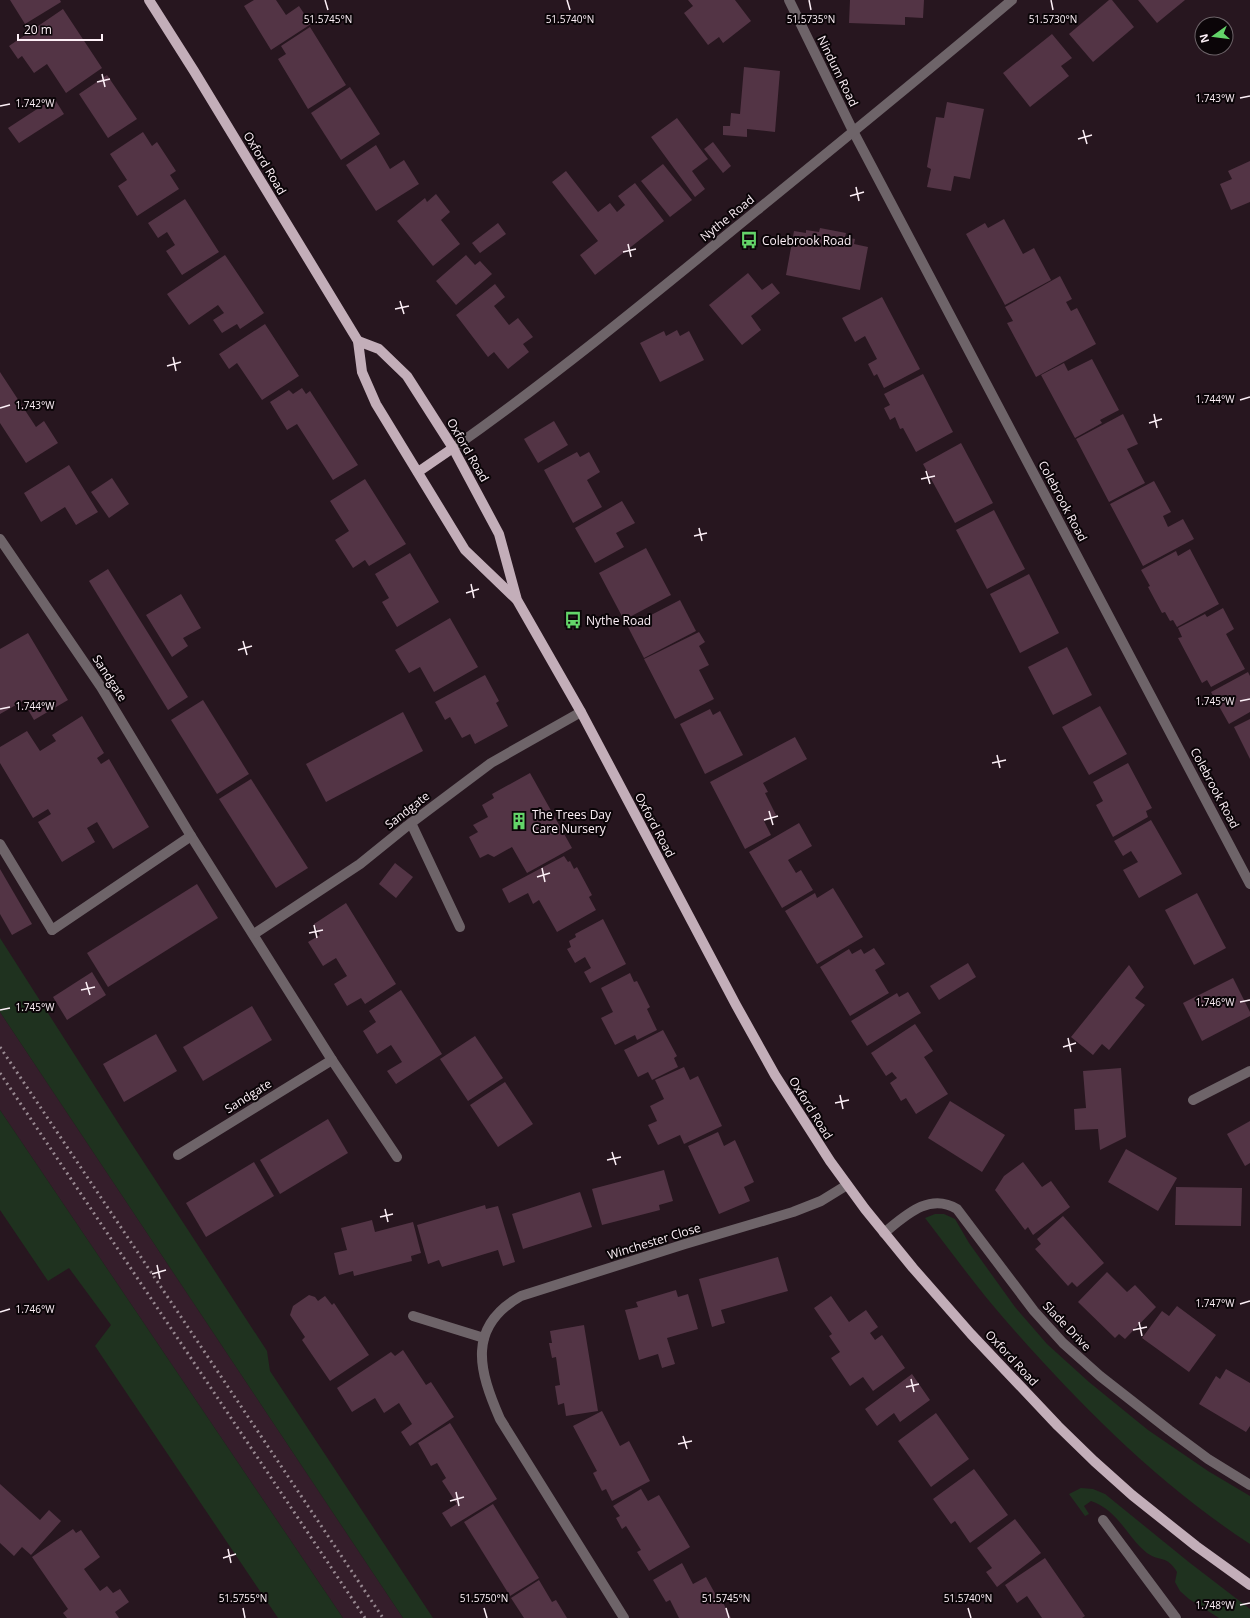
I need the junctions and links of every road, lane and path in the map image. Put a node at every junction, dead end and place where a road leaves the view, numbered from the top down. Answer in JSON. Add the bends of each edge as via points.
{"nodes":[{"id":1,"x":149,"y":0,"type":"edge"},
{"id":2,"x":789,"y":0,"type":"edge"},
{"id":3,"x":1012,"y":0,"type":"edge"},
{"id":4,"x":853,"y":131,"type":"junction"},
{"id":5,"x":358,"y":341,"type":"junction"},
{"id":6,"x":453,"y":448,"type":"junction"},
{"id":7,"x":418,"y":472,"type":"junction"},
{"id":8,"x":0,"y":539,"type":"edge"},
{"id":9,"x":517,"y":600,"type":"junction"},
{"id":10,"x":581,"y":712,"type":"junction"},
{"id":11,"x":411,"y":823,"type":"junction"},
{"id":12,"x":191,"y":836,"type":"junction"},
{"id":13,"x":0,"y":844,"type":"edge"},
{"id":14,"x":1250,"y":884,"type":"edge"},
{"id":15,"x":460,"y":927,"type":"dead end"},
{"id":16,"x":254,"y":934,"type":"junction"},
{"id":17,"x":332,"y":1060,"type":"junction"},
{"id":18,"x":1250,"y":1071,"type":"edge"},
{"id":19,"x":1193,"y":1100,"type":"dead end"},
{"id":20,"x":178,"y":1156,"type":"dead end"},
{"id":21,"x":397,"y":1157,"type":"dead end"},
{"id":22,"x":847,"y":1185,"type":"junction"},
{"id":23,"x":884,"y":1233,"type":"junction"},
{"id":24,"x":413,"y":1316,"type":"dead end"},
{"id":25,"x":484,"y":1338,"type":"junction"},
{"id":26,"x":1250,"y":1485,"type":"edge"},
{"id":27,"x":1103,"y":1520,"type":"dead end"},
{"id":28,"x":1250,"y":1585,"type":"edge"},
{"id":29,"x":624,"y":1618,"type":"edge"},
{"id":30,"x":1176,"y":1618,"type":"edge"}],
"edges":[{"from":1,"to":5,"type":"main road","name":"Oxford Road"},
{"from":2,"to":4,"type":"street","name":"Nindum Road"},
{"from":3,"to":4,"type":"street","name":"Nythe Road"},
{"from":4,"to":6,"type":"street","name":"Nythe Road","via":[[602,337]]},
{"from":4,"to":14,"type":"street","name":"Colebrook Road"},
{"from":5,"to":6,"type":"main road","name":"Oxford Road","via":[[379,349],[408,376]]},
{"from":5,"to":7,"type":"main road","name":"Oxford Road","via":[[362,372],[376,404]]},
{"from":6,"to":7,"type":"main road"},
{"from":6,"to":9,"type":"main road","name":"Oxford Road","via":[[499,534]]},
{"from":7,"to":9,"type":"main road","name":"Oxford Road","via":[[465,550]]},
{"from":8,"to":12,"type":"street","name":"Sandgate","via":[[101,687]]},
{"from":9,"to":10,"type":"main road","name":"Oxford Road"},
{"from":10,"to":11,"type":"street","name":"Sandgate","via":[[491,763]]},
{"from":10,"to":22,"type":"main road","name":"Oxford Road","via":[[736,1005],[809,1130]]},
{"from":11,"to":15,"type":"street"},
{"from":11,"to":16,"type":"street","name":"Sandgate","via":[[360,864]]},
{"from":12,"to":13,"type":"street","via":[[52,930]]},
{"from":12,"to":16,"type":"street","name":"Sandgate"},
{"from":16,"to":17,"type":"street","name":"Sandgate"},
{"from":17,"to":20,"type":"street","name":"Sandgate"},
{"from":17,"to":21,"type":"street","name":"Sandgate"},
{"from":18,"to":19,"type":"street"},
{"from":22,"to":23,"type":"main road","name":"Oxford Road"},
{"from":22,"to":25,"type":"street","name":"Winchester Close","via":[[821,1201],[793,1212],[521,1296],[497,1313],[486,1329]]},
{"from":23,"to":26,"type":"street","name":"Slade Drive","via":[[918,1207],[926,1204],[942,1203],[957,1209],[1034,1311],[1063,1343],[1100,1376],[1169,1430],[1208,1459]]},
{"from":23,"to":28,"type":"main road","name":"Oxford Road","via":[[971,1334],[1094,1461],[1196,1546]]},
{"from":24,"to":25,"type":"street"},
{"from":25,"to":29,"type":"street","name":"Winchester Close","via":[[483,1372],[500,1419]]},
{"from":27,"to":30,"type":"street"}]}
